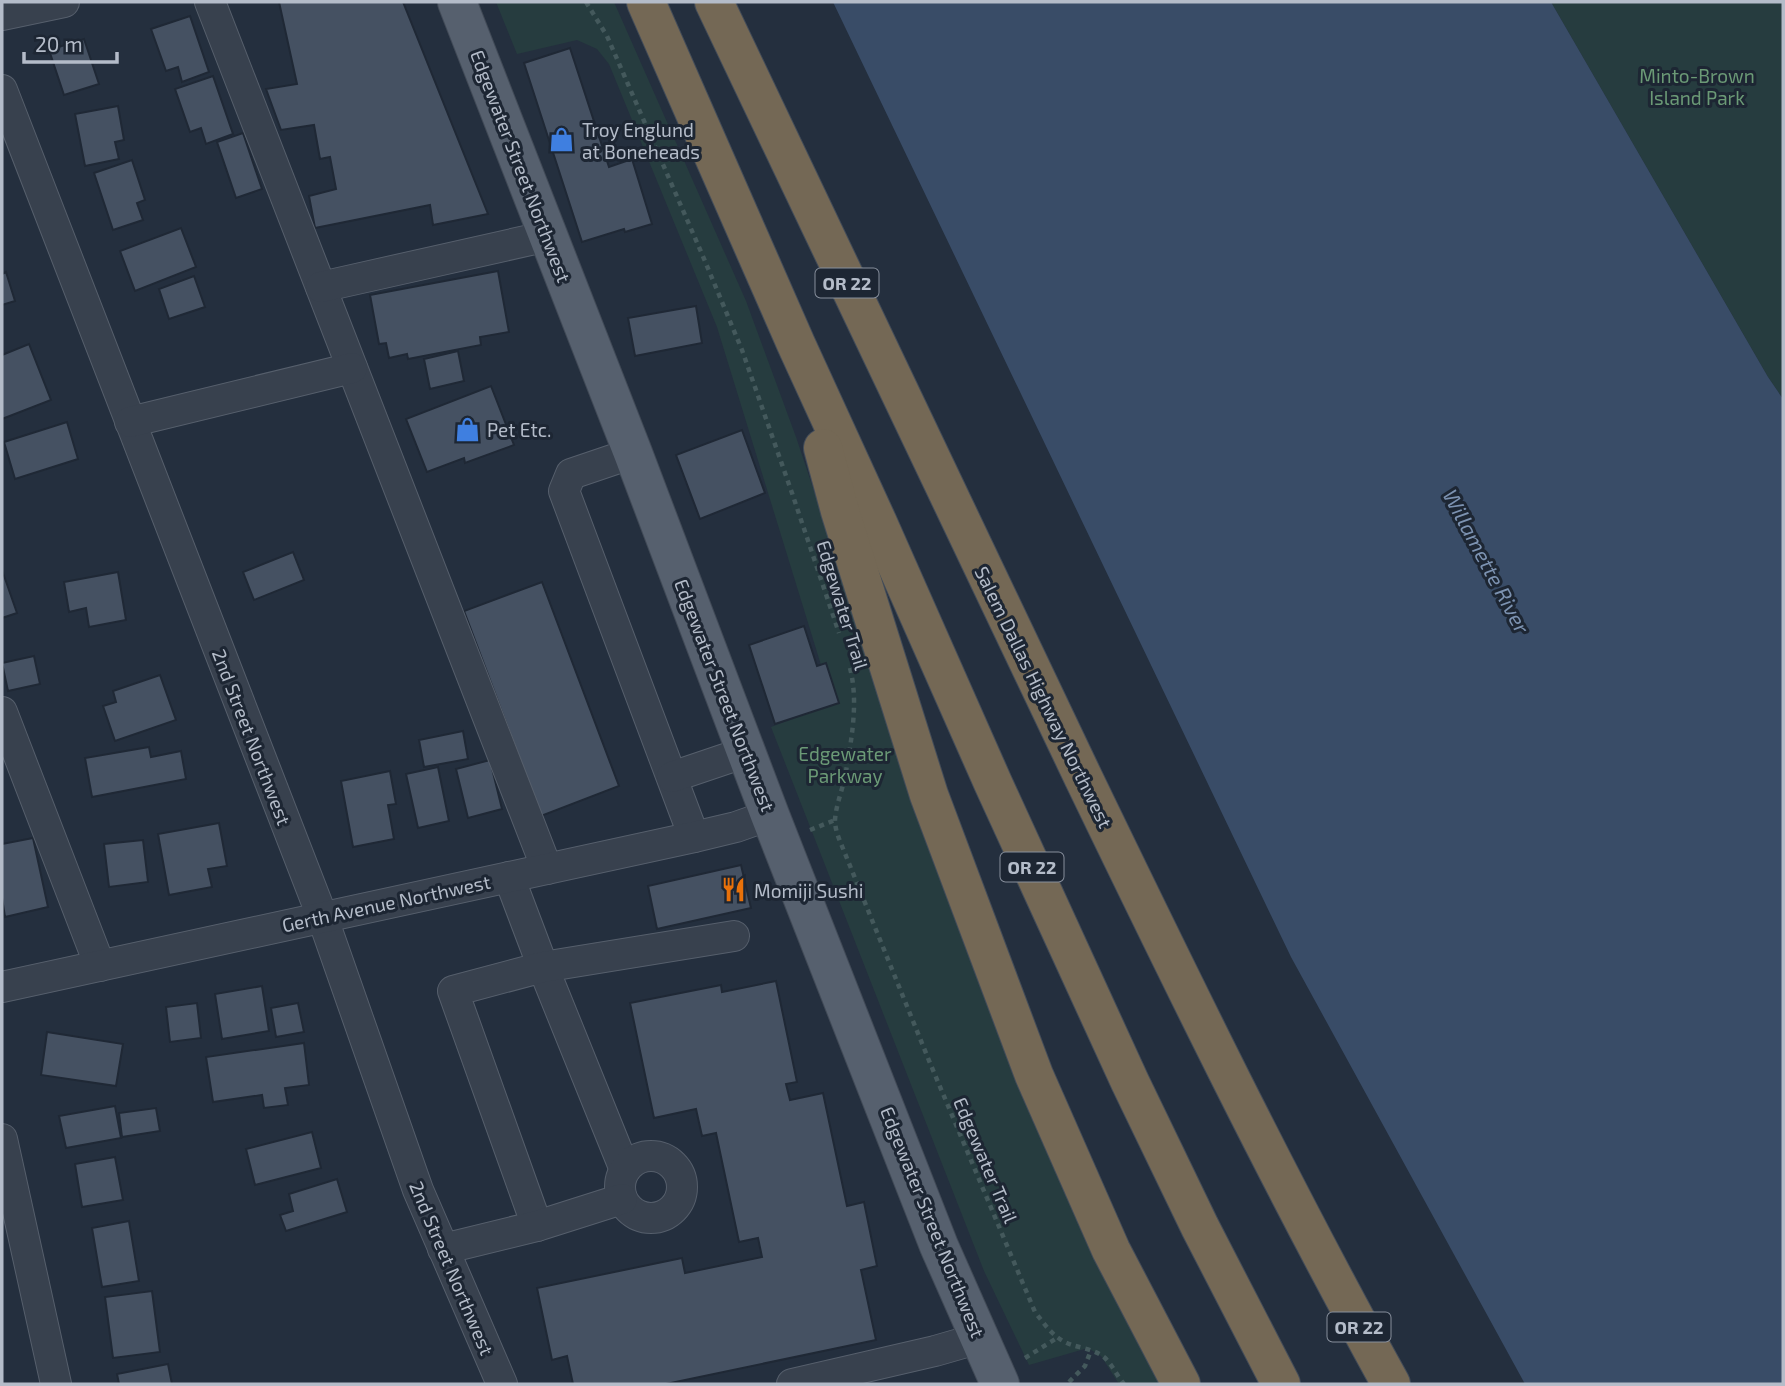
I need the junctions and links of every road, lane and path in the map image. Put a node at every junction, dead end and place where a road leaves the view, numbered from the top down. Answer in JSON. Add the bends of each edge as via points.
{"nodes":[{"id":1,"x":64,"y":2,"type":"edge"},
{"id":2,"x":210,"y":2,"type":"edge"},
{"id":3,"x":457,"y":2,"type":"edge"},
{"id":4,"x":586,"y":2,"type":"edge"},
{"id":5,"x":646,"y":2,"type":"edge"},
{"id":6,"x":714,"y":2,"type":"edge"},
{"id":7,"x":2,"y":15,"type":"edge"},
{"id":8,"x":2,"y":90,"type":"edge"},
{"id":9,"x":548,"y":236,"type":"junction"},
{"id":10,"x":321,"y":287,"type":"junction"},
{"id":11,"x":796,"y":344,"type":"junction"},
{"id":12,"x":352,"y":368,"type":"junction"},
{"id":13,"x":130,"y":422,"type":"junction"},
{"id":14,"x":633,"y":453,"type":"junction"},
{"id":15,"x":841,"y":638,"type":"dead end"},
{"id":16,"x":848,"y":662,"type":"dead end"},
{"id":17,"x":2,"y":712,"type":"edge"},
{"id":18,"x":746,"y":752,"type":"junction"},
{"id":19,"x":672,"y":777,"type":"junction"},
{"id":20,"x":770,"y":815,"type":"junction"},
{"id":21,"x":694,"y":837,"type":"junction"},
{"id":22,"x":547,"y":869,"type":"junction"},
{"id":23,"x":509,"y":877,"type":"junction"},
{"id":24,"x":322,"y":916,"type":"junction"},
{"id":25,"x":734,"y":936,"type":"dead end"},
{"id":26,"x":100,"y":966,"type":"junction"},
{"id":27,"x":542,"y":967,"type":"junction"},
{"id":28,"x":2,"y":987,"type":"edge"},
{"id":29,"x":2,"y":1139,"type":"edge"},
{"id":30,"x":537,"y":1226,"type":"junction"},
{"id":31,"x":443,"y":1249,"type":"junction"},
{"id":32,"x":980,"y":1338,"type":"junction"},
{"id":33,"x":1091,"y":1350,"type":"junction"},
{"id":34,"x":1069,"y":1382,"type":"dead end"},
{"id":35,"x":56,"y":1384,"type":"edge"},
{"id":36,"x":502,"y":1384,"type":"edge"},
{"id":37,"x":792,"y":1384,"type":"edge"},
{"id":38,"x":1000,"y":1384,"type":"edge"},
{"id":39,"x":1124,"y":1384,"type":"edge"},
{"id":40,"x":1181,"y":1384,"type":"edge"},
{"id":41,"x":1281,"y":1384,"type":"edge"},
{"id":42,"x":1391,"y":1384,"type":"edge"}],
"edges":[{"from":1,"to":7,"type":"street"},
{"from":2,"to":10,"type":"street"},
{"from":3,"to":9,"type":"main road","name":"Edgewater Street Northwest"},
{"from":4,"to":15,"type":"path","name":"Edgewater Trail","via":[[607,36],[742,350]]},
{"from":5,"to":11,"type":"highway","number":"OR 22"},
{"from":6,"to":42,"type":"highway","name":"Salem Dallas Highway Northwest","number":"OR 22","via":[[1196,1012]]},
{"from":8,"to":13,"type":"street","name":"2nd Street Northwest"},
{"from":9,"to":10,"type":"street"},
{"from":9,"to":14,"type":"main road","name":"Edgewater Street Northwest"},
{"from":10,"to":12,"type":"street"},
{"from":11,"to":40,"type":"highway","number":"OR 22","via":[[840,511],[938,819],[1034,1074],[1111,1250]]},
{"from":11,"to":41,"type":"highway","number":"OR 22","via":[[1130,1082]]},
{"from":12,"to":13,"type":"street"},
{"from":12,"to":22,"type":"street"},
{"from":13,"to":24,"type":"street","name":"2nd Street Northwest"},
{"from":14,"to":18,"type":"main road","name":"Edgewater Street Northwest"},
{"from":14,"to":19,"type":"street","via":[[571,474],[564,491]]},
{"from":16,"to":33,"type":"path","name":"Edgewater Trail","via":[[853,719],[836,830],[1035,1312],[1057,1338]]},
{"from":17,"to":26,"type":"street"},
{"from":18,"to":19,"type":"street"},
{"from":18,"to":20,"type":"main road","name":"Edgewater Street Northwest"},
{"from":19,"to":21,"type":"street"},
{"from":20,"to":21,"type":"street","name":"Gerth Avenue Northwest"},
{"from":20,"to":32,"type":"main road","name":"Edgewater Street Northwest","via":[[939,1246]]},
{"from":21,"to":22,"type":"street","name":"Gerth Avenue Northwest"},
{"from":22,"to":23,"type":"street","name":"Gerth Avenue Northwest"},
{"from":23,"to":24,"type":"street","name":"Gerth Avenue Northwest"},
{"from":23,"to":27,"type":"street"},
{"from":24,"to":26,"type":"street","name":"Gerth Avenue Northwest"},
{"from":24,"to":31,"type":"street","name":"2nd Street Northwest"},
{"from":25,"to":27,"type":"street"},
{"from":26,"to":28,"type":"street","name":"Gerth Avenue Northwest"},
{"from":27,"to":30,"type":"street","via":[[624,1184]]},
{"from":27,"to":30,"type":"street","via":[[453,991]]},
{"from":29,"to":35,"type":"street"},
{"from":30,"to":31,"type":"street"},
{"from":31,"to":36,"type":"street","name":"2nd Street Northwest"},
{"from":32,"to":37,"type":"street"},
{"from":32,"to":38,"type":"main road","name":"Edgewater Street Northwest"},
{"from":33,"to":34,"type":"path","via":[[1085,1366]]},
{"from":33,"to":39,"type":"path","name":"Edgewater Trail","via":[[1105,1358]]}]}
